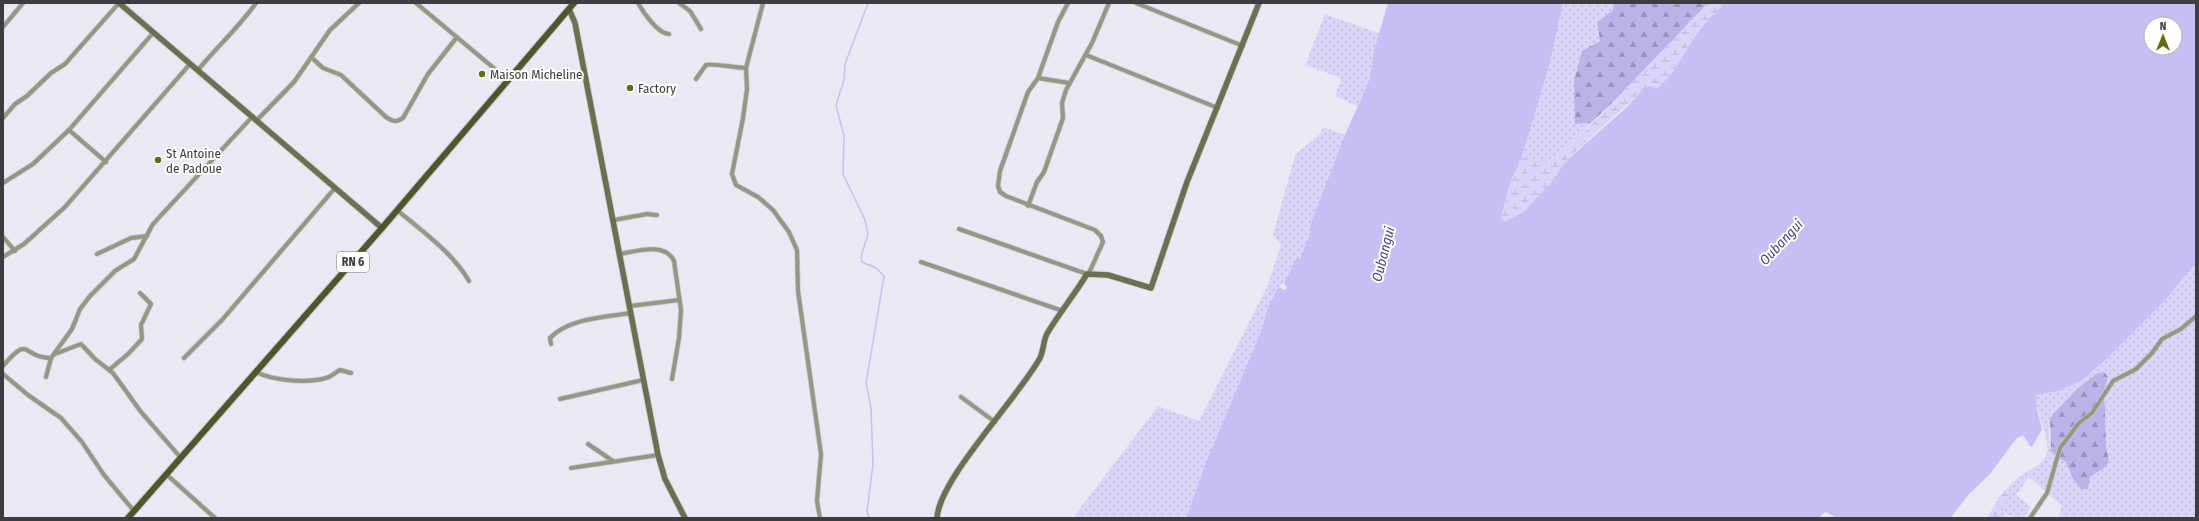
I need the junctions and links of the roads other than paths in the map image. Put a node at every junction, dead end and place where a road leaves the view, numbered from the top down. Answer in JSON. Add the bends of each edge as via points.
{"nodes":[{"id":1,"x":23,"y":3,"type":"edge"},
{"id":2,"x":119,"y":3,"type":"edge"},
{"id":3,"x":256,"y":3,"type":"edge"},
{"id":4,"x":359,"y":3,"type":"edge"},
{"id":5,"x":416,"y":3,"type":"edge"},
{"id":6,"x":574,"y":3,"type":"edge"},
{"id":7,"x":638,"y":3,"type":"edge"},
{"id":8,"x":679,"y":3,"type":"edge"},
{"id":9,"x":763,"y":3,"type":"edge"},
{"id":10,"x":1068,"y":3,"type":"edge"},
{"id":11,"x":1109,"y":3,"type":"edge"},
{"id":12,"x":1136,"y":3,"type":"edge"},
{"id":13,"x":1259,"y":3,"type":"edge"},
{"id":14,"x":569,"y":9,"type":"junction"},
{"id":15,"x":3,"y":27,"type":"edge"},
{"id":16,"x":701,"y":29,"type":"dead end"},
{"id":17,"x":153,"y":33,"type":"junction"},
{"id":18,"x":669,"y":34,"type":"dead end"},
{"id":19,"x":457,"y":37,"type":"junction"},
{"id":20,"x":1242,"y":46,"type":"junction"},
{"id":21,"x":1086,"y":55,"type":"junction"},
{"id":22,"x":311,"y":57,"type":"junction"},
{"id":23,"x":190,"y":64,"type":"junction"},
{"id":24,"x":746,"y":68,"type":"junction"},
{"id":25,"x":198,"y":70,"type":"junction"},
{"id":26,"x":1038,"y":78,"type":"junction"},
{"id":27,"x":696,"y":79,"type":"dead end"},
{"id":28,"x":508,"y":80,"type":"junction"},
{"id":29,"x":1069,"y":83,"type":"junction"},
{"id":30,"x":1218,"y":108,"type":"junction"},
{"id":31,"x":3,"y":118,"type":"edge"},
{"id":32,"x":254,"y":119,"type":"junction"},
{"id":33,"x":68,"y":130,"type":"junction"},
{"id":34,"x":106,"y":162,"type":"junction"},
{"id":35,"x":3,"y":183,"type":"edge"},
{"id":36,"x":335,"y":188,"type":"junction"},
{"id":37,"x":1028,"y":206,"type":"junction"},
{"id":38,"x":397,"y":210,"type":"junction"},
{"id":39,"x":656,"y":215,"type":"dead end"},
{"id":40,"x":614,"y":220,"type":"junction"},
{"id":41,"x":382,"y":228,"type":"junction"},
{"id":42,"x":959,"y":229,"type":"dead end"},
{"id":43,"x":147,"y":236,"type":"junction"},
{"id":44,"x":3,"y":237,"type":"edge"},
{"id":45,"x":15,"y":251,"type":"junction"},
{"id":46,"x":97,"y":254,"type":"dead end"},
{"id":47,"x":620,"y":254,"type":"junction"},
{"id":48,"x":3,"y":257,"type":"edge"},
{"id":49,"x":921,"y":262,"type":"dead end"},
{"id":50,"x":1088,"y":274,"type":"junction"},
{"id":51,"x":469,"y":281,"type":"dead end"},
{"id":52,"x":140,"y":293,"type":"dead end"},
{"id":53,"x":679,"y":300,"type":"junction"},
{"id":54,"x":630,"y":306,"type":"junction"},
{"id":55,"x":1063,"y":311,"type":"junction"},
{"id":56,"x":631,"y":313,"type":"junction"},
{"id":57,"x":2196,"y":316,"type":"edge"},
{"id":58,"x":552,"y":344,"type":"dead end"},
{"id":59,"x":55,"y":354,"type":"junction"},
{"id":60,"x":51,"y":358,"type":"junction"},
{"id":61,"x":184,"y":358,"type":"dead end"},
{"id":62,"x":3,"y":366,"type":"edge"},
{"id":63,"x":109,"y":370,"type":"junction"},
{"id":64,"x":256,"y":372,"type":"junction"},
{"id":65,"x":351,"y":372,"type":"dead end"},
{"id":66,"x":3,"y":374,"type":"edge"},
{"id":67,"x":46,"y":377,"type":"dead end"},
{"id":68,"x":672,"y":379,"type":"dead end"},
{"id":69,"x":643,"y":380,"type":"junction"},
{"id":70,"x":961,"y":397,"type":"dead end"},
{"id":71,"x":560,"y":400,"type":"dead end"},
{"id":72,"x":995,"y":422,"type":"junction"},
{"id":73,"x":588,"y":444,"type":"dead end"},
{"id":74,"x":658,"y":455,"type":"junction"},
{"id":75,"x":181,"y":458,"type":"junction"},
{"id":76,"x":614,"y":461,"type":"junction"},
{"id":77,"x":571,"y":468,"type":"dead end"},
{"id":78,"x":166,"y":474,"type":"junction"},
{"id":79,"x":134,"y":511,"type":"junction"},
{"id":80,"x":128,"y":518,"type":"edge"},
{"id":81,"x":214,"y":518,"type":"edge"},
{"id":82,"x":685,"y":518,"type":"edge"},
{"id":83,"x":820,"y":518,"type":"edge"},
{"id":84,"x":937,"y":518,"type":"edge"},
{"id":85,"x":2030,"y":518,"type":"edge"}],
"edges":[{"from":1,"to":15,"type":"street"},
{"from":2,"to":17,"type":"street"},
{"from":2,"to":31,"type":"street","via":[[65,64],[15,104]]},
{"from":3,"to":25,"type":"street","via":[[243,22],[221,42]]},
{"from":4,"to":22,"type":"street","via":[[330,30]]},
{"from":5,"to":19,"type":"street"},
{"from":6,"to":14,"type":"main road","number":"RN 6"},
{"from":7,"to":18,"type":"street","via":[[644,14],[659,30]]},
{"from":8,"to":16,"type":"street","via":[[690,11]]},
{"from":9,"to":24,"type":"street"},
{"from":10,"to":26,"type":"street","via":[[1058,22]]},
{"from":11,"to":21,"type":"street"},
{"from":12,"to":20,"type":"street"},
{"from":13,"to":20,"type":"street"},
{"from":14,"to":28,"type":"main road","number":"RN 6"},
{"from":14,"to":40,"type":"street","via":[[575,23]]},
{"from":17,"to":23,"type":"street"},
{"from":17,"to":33,"type":"street"},
{"from":19,"to":22,"type":"street","via":[[428,74],[403,118],[397,121],[386,117],[341,75],[323,68]]},
{"from":19,"to":28,"type":"street"},
{"from":20,"to":30,"type":"street"},
{"from":21,"to":29,"type":"street"},
{"from":21,"to":30,"type":"street"},
{"from":22,"to":32,"type":"street","via":[[294,82]]},
{"from":23,"to":25,"type":"street"},
{"from":23,"to":34,"type":"street"},
{"from":24,"to":27,"type":"street","via":[[723,67],[711,63],[706,65]]},
{"from":24,"to":83,"type":"street","via":[[747,89],[732,174],[733,181],[773,210],[789,232],[797,250],[798,291],[821,454],[817,501]]},
{"from":25,"to":32,"type":"street"},
{"from":26,"to":29,"type":"street"},
{"from":26,"to":37,"type":"street","via":[[1028,92],[1000,171],[998,186],[1000,192]]},
{"from":28,"to":38,"type":"main road","number":"RN 6"},
{"from":29,"to":37,"type":"street","via":[[1062,103],[1063,118],[1044,172],[1037,182]]},
{"from":30,"to":50,"type":"street","via":[[1187,182],[1151,288],[1108,275]]},
{"from":32,"to":36,"type":"street"},
{"from":32,"to":43,"type":"street","via":[[153,224]]},
{"from":33,"to":34,"type":"street"},
{"from":33,"to":35,"type":"street","via":[[33,164]]},
{"from":34,"to":45,"type":"street","via":[[65,207]]},
{"from":36,"to":41,"type":"street"},
{"from":36,"to":61,"type":"street","via":[[222,320]]},
{"from":37,"to":50,"type":"street","via":[[1095,230],[1101,236],[1102,242]]},
{"from":38,"to":41,"type":"main road","number":"RN 6"},
{"from":38,"to":51,"type":"street","via":[[440,247]]},
{"from":39,"to":40,"type":"street","via":[[647,214]]},
{"from":40,"to":47,"type":"street"},
{"from":41,"to":64,"type":"main road","number":"RN 6"},
{"from":42,"to":50,"type":"street"},
{"from":43,"to":46,"type":"street","via":[[131,238]]},
{"from":43,"to":59,"type":"street","via":[[134,259],[115,271],[90,296]]},
{"from":44,"to":45,"type":"street"},
{"from":45,"to":48,"type":"street"},
{"from":47,"to":53,"type":"street","via":[[659,249],[671,255]]},
{"from":47,"to":54,"type":"street"},
{"from":49,"to":55,"type":"street"},
{"from":50,"to":55,"type":"street"},
{"from":52,"to":63,"type":"street","via":[[151,304],[141,325],[142,339]]},
{"from":53,"to":54,"type":"street"},
{"from":53,"to":68,"type":"street","via":[[679,338]]},
{"from":54,"to":56,"type":"street"},
{"from":55,"to":72,"type":"street","via":[[1047,333],[1041,357]]},
{"from":56,"to":58,"type":"street","via":[[578,323],[555,332],[550,338]]},
{"from":56,"to":69,"type":"street"},
{"from":57,"to":85,"type":"street","via":[[2162,340],[2136,369],[2113,381],[2092,413],[2079,423],[2060,448],[2047,493]]},
{"from":59,"to":60,"type":"street"},
{"from":59,"to":63,"type":"street","via":[[79,343]]},
{"from":60,"to":62,"type":"street","via":[[41,358],[25,348],[16,351]]},
{"from":60,"to":67,"type":"street"},
{"from":63,"to":75,"type":"street"},
{"from":64,"to":65,"type":"street","via":[[271,378],[299,380],[329,377],[340,370]]},
{"from":64,"to":75,"type":"main road","number":"RN 6"},
{"from":66,"to":79,"type":"street","via":[[61,418]]},
{"from":69,"to":71,"type":"street"},
{"from":69,"to":74,"type":"street"},
{"from":70,"to":72,"type":"street"},
{"from":72,"to":84,"type":"street","via":[[942,497]]},
{"from":73,"to":76,"type":"street"},
{"from":74,"to":76,"type":"street","via":[[637,460]]},
{"from":74,"to":82,"type":"street","via":[[665,479]]},
{"from":75,"to":78,"type":"main road","number":"RN 6"},
{"from":76,"to":77,"type":"street"},
{"from":78,"to":79,"type":"main road","number":"RN 6"},
{"from":78,"to":81,"type":"street"},
{"from":79,"to":80,"type":"main road","number":"RN 6"}]}
